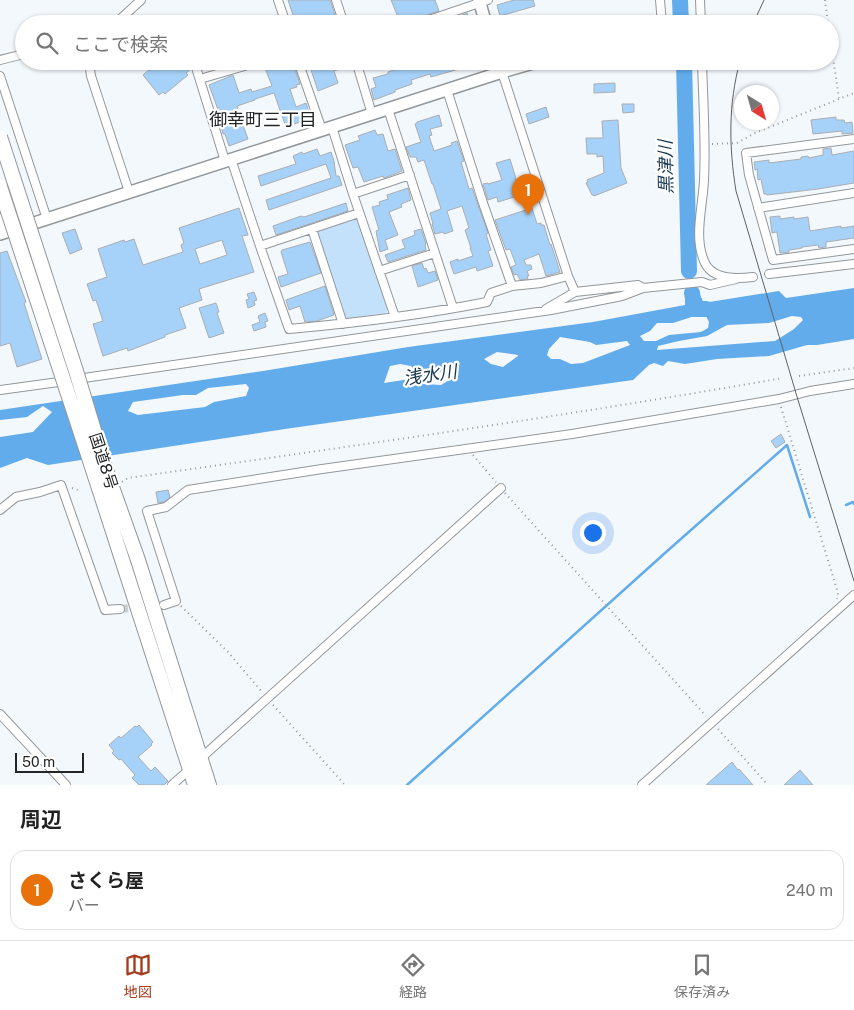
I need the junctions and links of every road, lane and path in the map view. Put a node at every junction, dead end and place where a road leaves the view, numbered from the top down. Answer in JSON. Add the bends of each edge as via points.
{"nodes":[{"id":1,"x":141,"y":0,"type":"edge"},
{"id":2,"x":278,"y":0,"type":"edge"},
{"id":3,"x":336,"y":0,"type":"edge"},
{"id":4,"x":660,"y":0,"type":"edge"},
{"id":5,"x":700,"y":0,"type":"edge"},
{"id":6,"x":825,"y":0,"type":"edge"},
{"id":7,"x":482,"y":1,"type":"edge"},
{"id":8,"x":125,"y":15,"type":"edge"},
{"id":9,"x":283,"y":15,"type":"edge"},
{"id":10,"x":341,"y":15,"type":"edge"},
{"id":11,"x":442,"y":15,"type":"edge"},
{"id":12,"x":484,"y":15,"type":"edge"},
{"id":13,"x":661,"y":15,"type":"edge"},
{"id":14,"x":701,"y":15,"type":"edge"},
{"id":15,"x":827,"y":15,"type":"edge"},
{"id":16,"x":15,"y":56,"type":"edge"},
{"id":17,"x":0,"y":60,"type":"edge"},
{"id":18,"x":90,"y":70,"type":"edge"},
{"id":19,"x":197,"y":70,"type":"edge"},
{"id":20,"x":230,"y":70,"type":"edge"},
{"id":21,"x":302,"y":70,"type":"edge"},
{"id":22,"x":359,"y":70,"type":"edge"},
{"id":23,"x":494,"y":70,"type":"edge"},
{"id":24,"x":502,"y":70,"type":"edge"},
{"id":25,"x":702,"y":70,"type":"edge"},
{"id":26,"x":835,"y":70,"type":"edge"},
{"id":27,"x":0,"y":76,"type":"edge"},
{"id":28,"x":200,"y":79,"type":"junction"},
{"id":29,"x":447,"y":90,"type":"junction"},
{"id":30,"x":854,"y":92,"type":"edge"},
{"id":31,"x":839,"y":99,"type":"junction"},
{"id":32,"x":388,"y":109,"type":"junction"},
{"id":33,"x":372,"y":114,"type":"junction"},
{"id":34,"x":327,"y":129,"type":"junction"},
{"id":35,"x":0,"y":138,"type":"edge"},
{"id":36,"x":854,"y":139,"type":"edge"},
{"id":37,"x":705,"y":144,"type":"junction"},
{"id":38,"x":228,"y":160,"type":"junction"},
{"id":39,"x":410,"y":174,"type":"junction"},
{"id":40,"x":0,"y":187,"type":"edge"},
{"id":41,"x":129,"y":192,"type":"junction"},
{"id":42,"x":854,"y":193,"type":"edge"},
{"id":43,"x":353,"y":194,"type":"junction"},
{"id":44,"x":758,"y":208,"type":"junction"},
{"id":45,"x":360,"y":213,"type":"junction"},
{"id":46,"x":0,"y":218,"type":"edge"},
{"id":47,"x":47,"y":219,"type":"junction"},
{"id":48,"x":312,"y":230,"type":"junction"},
{"id":49,"x":2,"y":234,"type":"edge"},
{"id":50,"x":260,"y":246,"type":"junction"},
{"id":51,"x":854,"y":249,"type":"edge"},
{"id":52,"x":435,"y":253,"type":"junction"},
{"id":53,"x":854,"y":264,"type":"edge"},
{"id":54,"x":379,"y":271,"type":"junction"},
{"id":55,"x":769,"y":274,"type":"dead end"},
{"id":56,"x":568,"y":276,"type":"junction"},
{"id":57,"x":753,"y":278,"type":"dead end"},
{"id":58,"x":736,"y":279,"type":"junction"},
{"id":59,"x":512,"y":286,"type":"junction"},
{"id":60,"x":643,"y":288,"type":"junction"},
{"id":61,"x":575,"y":292,"type":"junction"},
{"id":62,"x":453,"y":308,"type":"junction"},
{"id":63,"x":541,"y":312,"type":"junction"},
{"id":64,"x":395,"y":317,"type":"junction"},
{"id":65,"x":343,"y":324,"type":"junction"},
{"id":66,"x":854,"y":368,"type":"edge"},
{"id":67,"x":799,"y":376,"type":"dead end"},
{"id":68,"x":783,"y":378,"type":"dead end"},
{"id":69,"x":854,"y":384,"type":"edge"},
{"id":70,"x":0,"y":390,"type":"edge"},
{"id":71,"x":779,"y":399,"type":"junction"},
{"id":72,"x":466,"y":448,"type":"junction"},
{"id":73,"x":101,"y":475,"type":"junction"},
{"id":74,"x":121,"y":483,"type":"dead end"},
{"id":75,"x":501,"y":488,"type":"junction"},
{"id":76,"x":0,"y":510,"type":"edge"},
{"id":77,"x":854,"y":595,"type":"edge"},
{"id":78,"x":835,"y":602,"type":"dead end"},
{"id":79,"x":164,"y":605,"type":"dead end"},
{"id":80,"x":120,"y":609,"type":"tunnel mouth"},
{"id":81,"x":0,"y":714,"type":"edge"},
{"id":82,"x":712,"y":723,"type":"junction"},
{"id":83,"x":200,"y":759,"type":"junction"},
{"id":84,"x":190,"y":769,"type":"junction"},
{"id":85,"x":66,"y":785,"type":"edge"},
{"id":86,"x":172,"y":785,"type":"edge"},
{"id":87,"x":195,"y":785,"type":"edge"},
{"id":88,"x":209,"y":785,"type":"edge"},
{"id":89,"x":642,"y":785,"type":"edge"},
{"id":90,"x":768,"y":785,"type":"edge"}],
"edges":[{"from":1,"to":8,"type":"street"},
{"from":2,"to":9,"type":"street"},
{"from":3,"to":10,"type":"street"},
{"from":4,"to":13,"type":"street"},
{"from":5,"to":14,"type":"street"},
{"from":6,"to":15,"type":"path"},
{"from":7,"to":11,"type":"street"},
{"from":7,"to":12,"type":"street"},
{"from":16,"to":17,"type":"street"},
{"from":18,"to":41,"type":"street"},
{"from":19,"to":28,"type":"street"},
{"from":20,"to":28,"type":"street"},
{"from":21,"to":34,"type":"street"},
{"from":22,"to":33,"type":"street"},
{"from":23,"to":29,"type":"street"},
{"from":24,"to":56,"type":"street"},
{"from":25,"to":37,"type":"street"},
{"from":26,"to":31,"type":"path"},
{"from":27,"to":47,"type":"street"},
{"from":28,"to":38,"type":"street"},
{"from":29,"to":32,"type":"street"},
{"from":29,"to":59,"type":"street"},
{"from":30,"to":31,"type":"path"},
{"from":31,"to":37,"type":"path","via":[[737,143]]},
{"from":32,"to":33,"type":"street"},
{"from":32,"to":39,"type":"street"},
{"from":33,"to":34,"type":"street"},
{"from":34,"to":38,"type":"street"},
{"from":34,"to":43,"type":"street"},
{"from":35,"to":73,"type":"highway","name":"国道8号","bridge":true,"via":[[76,371]]},
{"from":36,"to":44,"type":"street","via":[[746,154]]},
{"from":37,"to":58,"type":"street","via":[[699,234],[702,255],[711,271]]},
{"from":38,"to":41,"type":"street"},
{"from":38,"to":50,"type":"street"},
{"from":39,"to":43,"type":"street"},
{"from":39,"to":52,"type":"street"},
{"from":40,"to":73,"type":"highway","name":"国道8号","bridge":true},
{"from":41,"to":47,"type":"street"},
{"from":42,"to":44,"type":"street"},
{"from":43,"to":45,"type":"street"},
{"from":44,"to":51,"type":"street","via":[[773,260]]},
{"from":45,"to":48,"type":"street"},
{"from":45,"to":54,"type":"street"},
{"from":46,"to":49,"type":"street"},
{"from":47,"to":49,"type":"street"},
{"from":48,"to":50,"type":"street"},
{"from":48,"to":65,"type":"street"},
{"from":50,"to":65,"type":"street","via":[[289,329]]},
{"from":52,"to":54,"type":"street"},
{"from":52,"to":62,"type":"street"},
{"from":53,"to":55,"type":"street"},
{"from":54,"to":64,"type":"street"},
{"from":56,"to":59,"type":"street"},
{"from":56,"to":61,"type":"street"},
{"from":57,"to":58,"type":"street"},
{"from":58,"to":60,"type":"street","via":[[710,285],[702,282]]},
{"from":59,"to":62,"type":"street","via":[[491,293],[487,302]]},
{"from":60,"to":61,"type":"street","via":[[638,285]]},
{"from":60,"to":63,"type":"street","via":[[622,296]]},
{"from":61,"to":63,"type":"street"},
{"from":62,"to":64,"type":"street"},
{"from":63,"to":70,"type":"street"},
{"from":64,"to":65,"type":"street"},
{"from":66,"to":67,"type":"path"},
{"from":68,"to":74,"type":"path","via":[[128,478]]},
{"from":69,"to":71,"type":"street"},
{"from":71,"to":72,"type":"street","via":[[572,434]]},
{"from":71,"to":78,"type":"path","via":[[838,593]]},
{"from":72,"to":75,"type":"path"},
{"from":72,"to":79,"type":"street","via":[[188,490],[166,506],[148,511],[176,601]]},
{"from":73,"to":83,"type":"highway","name":"国道8号","via":[[138,560]]},
{"from":73,"to":84,"type":"highway","name":"国道8号"},
{"from":75,"to":82,"type":"path"},
{"from":75,"to":83,"type":"street"},
{"from":76,"to":80,"type":"street","via":[[16,497],[61,485],[105,610]]},
{"from":77,"to":82,"type":"street"},
{"from":81,"to":85,"type":"street"},
{"from":82,"to":89,"type":"street"},
{"from":82,"to":90,"type":"path"},
{"from":83,"to":88,"type":"highway","name":"国道8号"},
{"from":84,"to":86,"type":"street"},
{"from":84,"to":87,"type":"highway","name":"国道8号"}]}
